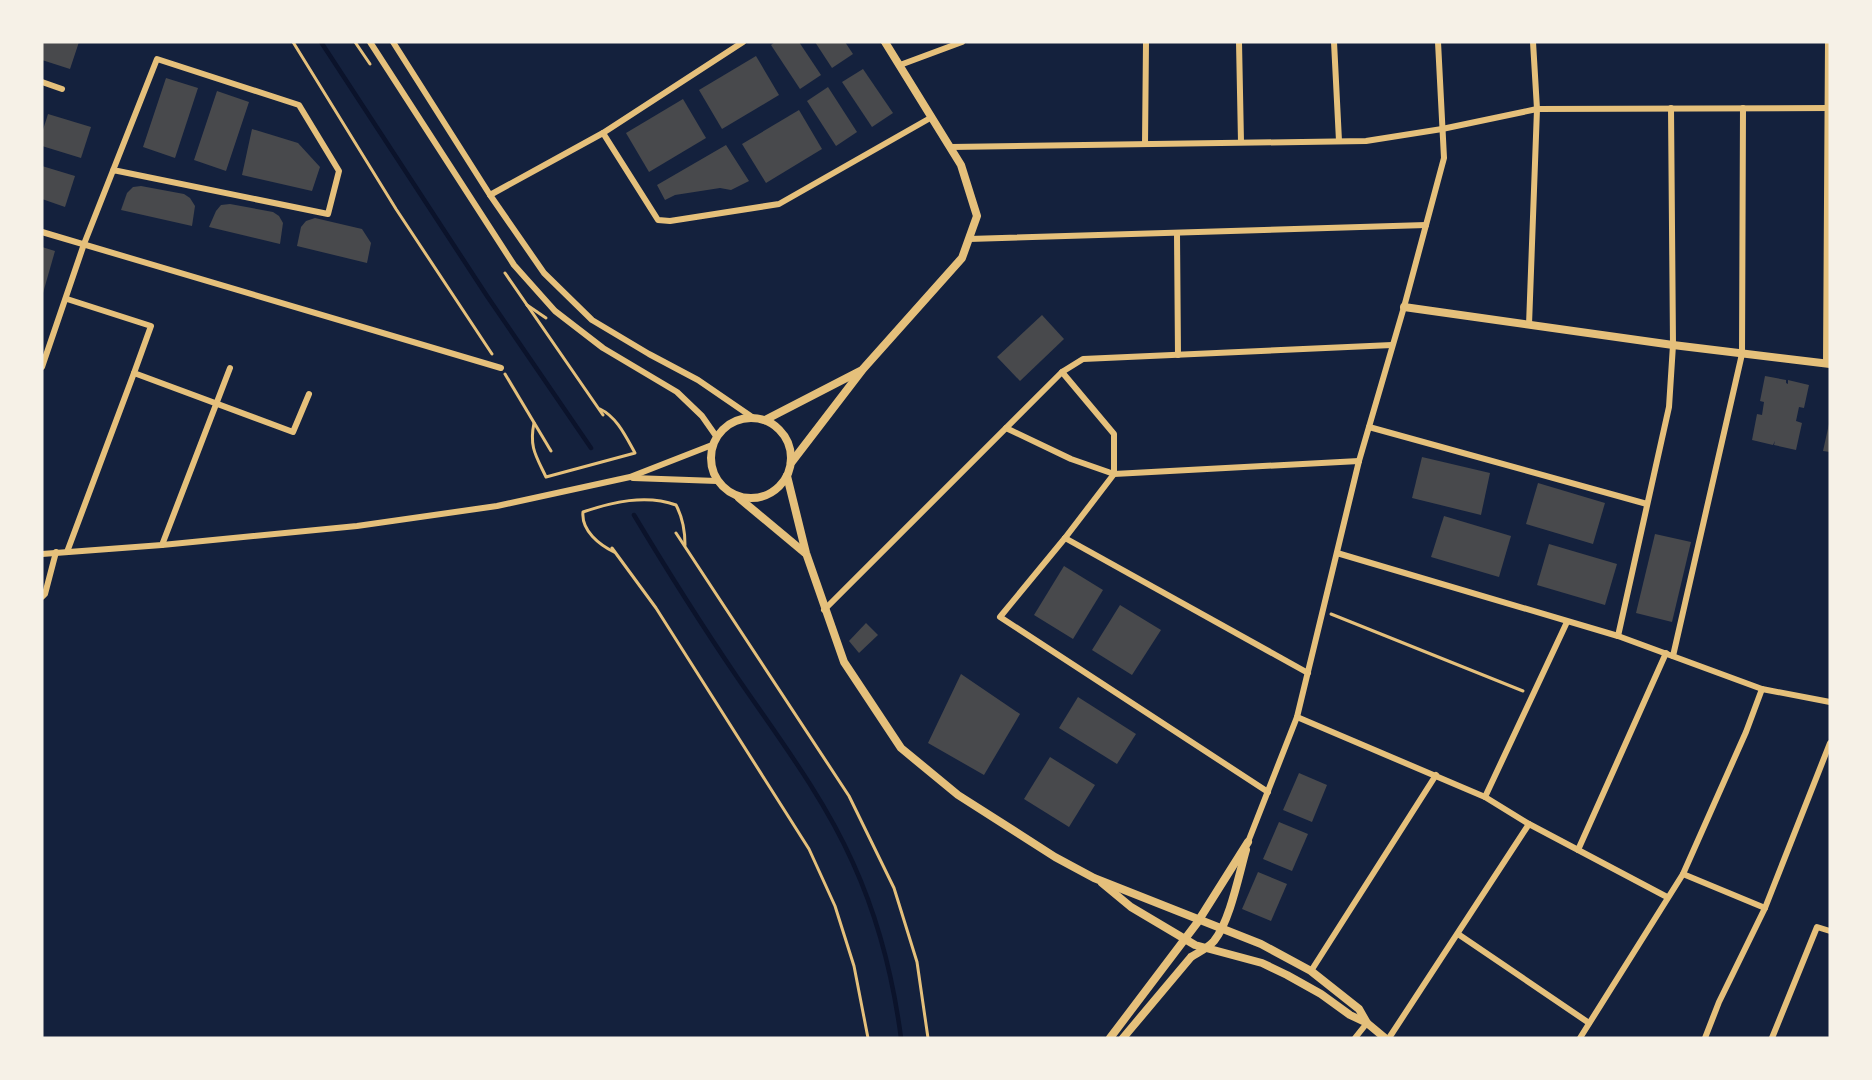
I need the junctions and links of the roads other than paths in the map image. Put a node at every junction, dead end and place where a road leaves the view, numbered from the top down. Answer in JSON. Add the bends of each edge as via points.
{"nodes":[{"id":1,"x":370,"y":42,"type":"edge"},
{"id":2,"x":393,"y":42,"type":"edge"},
{"id":3,"x":743,"y":42,"type":"edge"},
{"id":4,"x":885,"y":42,"type":"edge"},
{"id":5,"x":962,"y":42,"type":"edge"},
{"id":6,"x":1146,"y":42,"type":"edge"},
{"id":7,"x":1239,"y":42,"type":"edge"},
{"id":8,"x":1334,"y":42,"type":"edge"},
{"id":9,"x":1438,"y":42,"type":"edge"},
{"id":10,"x":1533,"y":42,"type":"edge"},
{"id":11,"x":1828,"y":42,"type":"edge"},
{"id":12,"x":900,"y":65,"type":"junction"},
{"id":13,"x":42,"y":82,"type":"edge"},
{"id":14,"x":62,"y":89,"type":"dead end"},
{"id":15,"x":1671,"y":108,"type":"junction"},
{"id":16,"x":1743,"y":108,"type":"junction"},
{"id":17,"x":1829,"y":108,"type":"edge"},
{"id":18,"x":1537,"y":109,"type":"junction"},
{"id":19,"x":932,"y":117,"type":"junction"},
{"id":20,"x":1442,"y":129,"type":"junction"},
{"id":21,"x":603,"y":133,"type":"junction"},
{"id":22,"x":1339,"y":141,"type":"junction"},
{"id":23,"x":1241,"y":142,"type":"junction"},
{"id":24,"x":1145,"y":144,"type":"junction"},
{"id":25,"x":951,"y":147,"type":"junction"},
{"id":26,"x":113,"y":170,"type":"junction"},
{"id":27,"x":490,"y":195,"type":"junction"},
{"id":28,"x":1426,"y":225,"type":"junction"},
{"id":29,"x":42,"y":232,"type":"edge"},
{"id":30,"x":1177,"y":234,"type":"junction"},
{"id":31,"x":969,"y":239,"type":"junction"},
{"id":32,"x":84,"y":244,"type":"junction"},
{"id":33,"x":67,"y":299,"type":"junction"},
{"id":34,"x":1404,"y":307,"type":"junction"},
{"id":35,"x":1529,"y":325,"type":"junction"},
{"id":36,"x":1392,"y":345,"type":"junction"},
{"id":37,"x":1673,"y":345,"type":"junction"},
{"id":38,"x":1742,"y":354,"type":"junction"},
{"id":39,"x":1178,"y":355,"type":"junction"},
{"id":40,"x":1828,"y":364,"type":"edge"},
{"id":41,"x":42,"y":367,"type":"edge"},
{"id":42,"x":230,"y":368,"type":"dead end"},
{"id":43,"x":501,"y":368,"type":"road end"},
{"id":44,"x":863,"y":369,"type":"junction"},
{"id":45,"x":1062,"y":372,"type":"junction"},
{"id":46,"x":134,"y":373,"type":"junction"},
{"id":47,"x":309,"y":394,"type":"dead end"},
{"id":48,"x":217,"y":404,"type":"junction"},
{"id":49,"x":752,"y":417,"type":"junction"},
{"id":50,"x":765,"y":420,"type":"junction"},
{"id":51,"x":1006,"y":428,"type":"junction"},
{"id":52,"x":1369,"y":428,"type":"junction"},
{"id":53,"x":714,"y":440,"type":"junction"},
{"id":54,"x":1359,"y":461,"type":"junction"},
{"id":55,"x":791,"y":463,"type":"junction"},
{"id":56,"x":1114,"y":474,"type":"junction"},
{"id":57,"x":787,"y":476,"type":"junction"},
{"id":58,"x":630,"y":477,"type":"junction"},
{"id":59,"x":717,"y":481,"type":"junction"},
{"id":60,"x":735,"y":495,"type":"junction"},
{"id":61,"x":1647,"y":504,"type":"junction"},
{"id":62,"x":1065,"y":538,"type":"junction"},
{"id":63,"x":162,"y":545,"type":"junction"},
{"id":64,"x":56,"y":552,"type":"junction"},
{"id":65,"x":67,"y":552,"type":"junction"},
{"id":66,"x":806,"y":553,"type":"junction"},
{"id":67,"x":42,"y":554,"type":"edge"},
{"id":68,"x":1337,"y":554,"type":"junction"},
{"id":69,"x":42,"y":597,"type":"edge"},
{"id":70,"x":825,"y":610,"type":"junction"},
{"id":71,"x":1567,"y":622,"type":"junction"},
{"id":72,"x":1618,"y":636,"type":"junction"},
{"id":73,"x":1666,"y":653,"type":"junction"},
{"id":74,"x":1674,"y":656,"type":"junction"},
{"id":75,"x":1308,"y":673,"type":"junction"},
{"id":76,"x":1762,"y":689,"type":"junction"},
{"id":77,"x":1830,"y":702,"type":"edge"},
{"id":78,"x":1297,"y":717,"type":"junction"},
{"id":79,"x":1830,"y":743,"type":"edge"},
{"id":80,"x":1436,"y":775,"type":"junction"},
{"id":81,"x":1268,"y":792,"type":"junction"},
{"id":82,"x":1485,"y":797,"type":"junction"},
{"id":83,"x":1529,"y":824,"type":"junction"},
{"id":84,"x":1248,"y":842,"type":"junction"},
{"id":85,"x":1578,"y":850,"type":"junction"},
{"id":86,"x":1683,"y":874,"type":"junction"},
{"id":87,"x":1094,"y":878,"type":"junction"},
{"id":88,"x":1667,"y":897,"type":"junction"},
{"id":89,"x":1765,"y":908,"type":"junction"},
{"id":90,"x":1200,"y":918,"type":"junction"},
{"id":91,"x":1221,"y":927,"type":"junction"},
{"id":92,"x":1830,"y":931,"type":"edge"},
{"id":93,"x":1458,"y":934,"type":"junction"},
{"id":94,"x":1185,"y":939,"type":"junction"},
{"id":95,"x":1206,"y":948,"type":"junction"},
{"id":96,"x":1311,"y":971,"type":"junction"},
{"id":97,"x":1367,"y":1023,"type":"junction"},
{"id":98,"x":1589,"y":1023,"type":"junction"},
{"id":99,"x":1110,"y":1038,"type":"edge"},
{"id":100,"x":1123,"y":1038,"type":"edge"},
{"id":101,"x":1355,"y":1038,"type":"edge"},
{"id":102,"x":1387,"y":1038,"type":"edge"},
{"id":103,"x":1580,"y":1038,"type":"edge"},
{"id":104,"x":1705,"y":1038,"type":"edge"},
{"id":105,"x":1772,"y":1038,"type":"edge"}],
"edges":[{"from":1,"to":53,"type":"street","via":[[514,265],[555,311],[603,348],[677,392],[702,416]]},
{"from":2,"to":27,"type":"street"},
{"from":3,"to":21,"type":"street"},
{"from":4,"to":12,"type":"street"},
{"from":5,"to":12,"type":"street"},
{"from":6,"to":24,"type":"street"},
{"from":7,"to":23,"type":"street"},
{"from":8,"to":22,"type":"street"},
{"from":9,"to":20,"type":"street"},
{"from":10,"to":18,"type":"street"},
{"from":11,"to":17,"type":"street"},
{"from":12,"to":19,"type":"street"},
{"from":13,"to":14,"type":"street"},
{"from":15,"to":16,"type":"street"},
{"from":15,"to":18,"type":"street"},
{"from":15,"to":37,"type":"street"},
{"from":16,"to":17,"type":"street"},
{"from":16,"to":38,"type":"street"},
{"from":17,"to":40,"type":"street"},
{"from":18,"to":20,"type":"street"},
{"from":18,"to":35,"type":"street"},
{"from":19,"to":21,"type":"street","via":[[779,204],[670,221],[658,220]]},
{"from":19,"to":25,"type":"street"},
{"from":20,"to":22,"type":"street","via":[[1366,141]]},
{"from":20,"to":28,"type":"street","via":[[1444,158]]},
{"from":21,"to":27,"type":"street"},
{"from":22,"to":23,"type":"street"},
{"from":23,"to":24,"type":"street"},
{"from":24,"to":25,"type":"street"},
{"from":25,"to":31,"type":"street","via":[[962,165],[977,216]]},
{"from":26,"to":26,"type":"street","via":[[157,59],[299,105],[339,171],[328,214]]},
{"from":26,"to":32,"type":"street"},
{"from":27,"to":49,"type":"street","via":[[544,273],[592,320],[698,380]]},
{"from":28,"to":30,"type":"street"},
{"from":28,"to":34,"type":"street"},
{"from":29,"to":32,"type":"street"},
{"from":30,"to":31,"type":"street"},
{"from":30,"to":39,"type":"street"},
{"from":31,"to":44,"type":"street","via":[[962,258]]},
{"from":32,"to":33,"type":"street"},
{"from":32,"to":43,"type":"street"},
{"from":33,"to":41,"type":"street"},
{"from":33,"to":46,"type":"street","via":[[151,326]]},
{"from":34,"to":35,"type":"street"},
{"from":34,"to":36,"type":"street"},
{"from":35,"to":37,"type":"street"},
{"from":36,"to":39,"type":"street"},
{"from":36,"to":52,"type":"street"},
{"from":37,"to":38,"type":"street"},
{"from":37,"to":61,"type":"street","via":[[1669,407]]},
{"from":38,"to":40,"type":"street"},
{"from":38,"to":74,"type":"street"},
{"from":39,"to":45,"type":"street","via":[[1083,359]]},
{"from":42,"to":48,"type":"street"},
{"from":44,"to":50,"type":"street"},
{"from":44,"to":55,"type":"street"},
{"from":45,"to":51,"type":"street"},
{"from":45,"to":56,"type":"street","via":[[1114,434]]},
{"from":46,"to":48,"type":"street"},
{"from":46,"to":65,"type":"street"},
{"from":47,"to":48,"type":"street","via":[[293,432]]},
{"from":48,"to":63,"type":"street"},
{"from":49,"to":50,"type":"street"},
{"from":49,"to":53,"type":"street","via":[[726,425]]},
{"from":50,"to":55,"type":"street","via":[[786,437]]},
{"from":51,"to":56,"type":"street","via":[[1071,459]]},
{"from":51,"to":70,"type":"street"},
{"from":52,"to":54,"type":"street"},
{"from":52,"to":61,"type":"street"},
{"from":53,"to":58,"type":"street"},
{"from":53,"to":59,"type":"street","via":[[711,463]]},
{"from":54,"to":56,"type":"street"},
{"from":54,"to":68,"type":"street"},
{"from":55,"to":57,"type":"street"},
{"from":56,"to":62,"type":"street"},
{"from":57,"to":60,"type":"street","via":[[771,493],[753,498]]},
{"from":57,"to":66,"type":"street"},
{"from":58,"to":59,"type":"street"},
{"from":58,"to":63,"type":"street","via":[[508,504],[427,516]]},
{"from":59,"to":60,"type":"street"},
{"from":60,"to":66,"type":"street"},
{"from":61,"to":72,"type":"street"},
{"from":62,"to":75,"type":"street"},
{"from":62,"to":81,"type":"street","via":[[1000,617]]},
{"from":63,"to":65,"type":"street"},
{"from":64,"to":65,"type":"street"},
{"from":64,"to":67,"type":"street"},
{"from":64,"to":69,"type":"street"},
{"from":66,"to":70,"type":"street"},
{"from":68,"to":71,"type":"street"},
{"from":68,"to":75,"type":"street"},
{"from":70,"to":87,"type":"street","via":[[844,662],[901,748],[958,795]]},
{"from":71,"to":72,"type":"street"},
{"from":71,"to":82,"type":"street"},
{"from":72,"to":73,"type":"street"},
{"from":73,"to":74,"type":"street"},
{"from":73,"to":85,"type":"street"},
{"from":74,"to":76,"type":"street"},
{"from":75,"to":78,"type":"street"},
{"from":76,"to":77,"type":"street"},
{"from":76,"to":86,"type":"street"},
{"from":78,"to":80,"type":"street"},
{"from":78,"to":81,"type":"street"},
{"from":79,"to":89,"type":"street"},
{"from":80,"to":82,"type":"street"},
{"from":80,"to":96,"type":"street"},
{"from":81,"to":84,"type":"street"},
{"from":82,"to":83,"type":"street"},
{"from":83,"to":85,"type":"street"},
{"from":83,"to":93,"type":"street"},
{"from":84,"to":90,"type":"street"},
{"from":84,"to":91,"type":"street"},
{"from":85,"to":88,"type":"street"},
{"from":86,"to":88,"type":"street"},
{"from":86,"to":89,"type":"street"},
{"from":87,"to":90,"type":"street"},
{"from":87,"to":94,"type":"street","via":[[1131,907]]},
{"from":88,"to":98,"type":"street"},
{"from":89,"to":104,"type":"street"},
{"from":90,"to":91,"type":"street"},
{"from":90,"to":94,"type":"street"},
{"from":91,"to":95,"type":"street"},
{"from":91,"to":96,"type":"street"},
{"from":92,"to":105,"type":"street","via":[[1817,927]]},
{"from":93,"to":98,"type":"street"},
{"from":93,"to":102,"type":"street"},
{"from":94,"to":95,"type":"street"},
{"from":94,"to":99,"type":"street"},
{"from":95,"to":97,"type":"street","via":[[1262,963]]},
{"from":95,"to":100,"type":"street","via":[[1191,957]]},
{"from":96,"to":97,"type":"street","via":[[1359,1009]]},
{"from":97,"to":101,"type":"street"},
{"from":97,"to":102,"type":"street"},
{"from":98,"to":103,"type":"street"}]}
